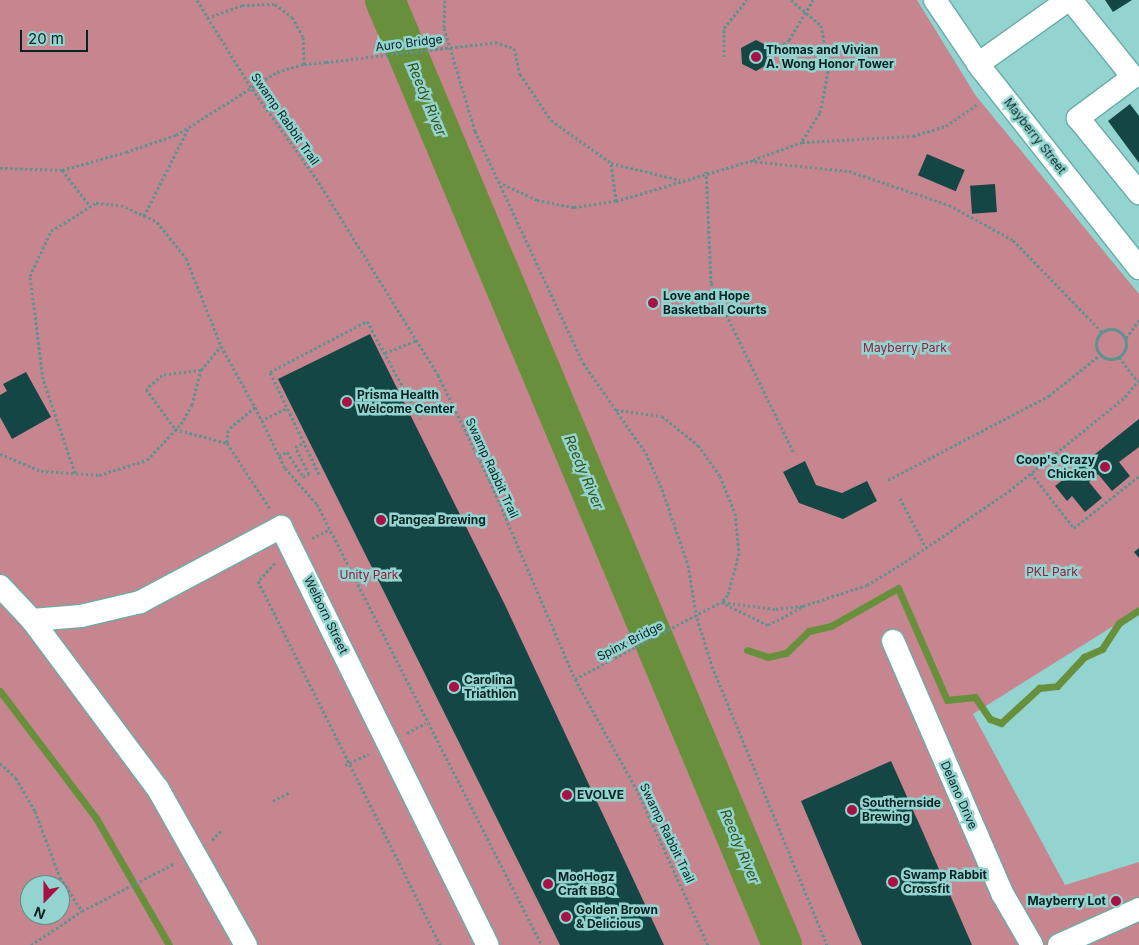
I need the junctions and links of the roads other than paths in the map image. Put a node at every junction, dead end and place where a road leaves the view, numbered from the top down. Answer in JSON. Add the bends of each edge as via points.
{"nodes":[{"id":1,"x":935,"y":0,"type":"edge"},
{"id":2,"x":1069,"y":0,"type":"edge"},
{"id":3,"x":978,"y":64,"type":"junction"},
{"id":4,"x":1136,"y":75,"type":"edge"},
{"id":5,"x":1139,"y":193,"type":"edge"},
{"id":6,"x":1139,"y":268,"type":"edge"},
{"id":7,"x":0,"y":586,"type":"edge"},
{"id":8,"x":32,"y":620,"type":"junction"},
{"id":9,"x":893,"y":641,"type":"dead end"},
{"id":10,"x":1139,"y":909,"type":"edge"},
{"id":11,"x":246,"y":945,"type":"edge"},
{"id":12,"x":488,"y":945,"type":"edge"},
{"id":13,"x":1032,"y":945,"type":"edge"},
{"id":14,"x":1059,"y":945,"type":"edge"}],
"edges":[{"from":1,"to":3,"type":"street","name":"Mayberry Street"},
{"from":2,"to":3,"type":"street"},
{"from":2,"to":4,"type":"street"},
{"from":3,"to":6,"type":"street","name":"Mayberry Street"},
{"from":4,"to":5,"type":"street","via":[[1078,118]]},
{"from":7,"to":8,"type":"street"},
{"from":8,"to":11,"type":"street","via":[[158,789]]},
{"from":8,"to":12,"type":"street","name":"Welborn Street","via":[[81,616],[140,602],[281,527]]},
{"from":9,"to":13,"type":"street","name":"Delano Drive","via":[[1002,893]]},
{"from":10,"to":14,"type":"street"}]}
